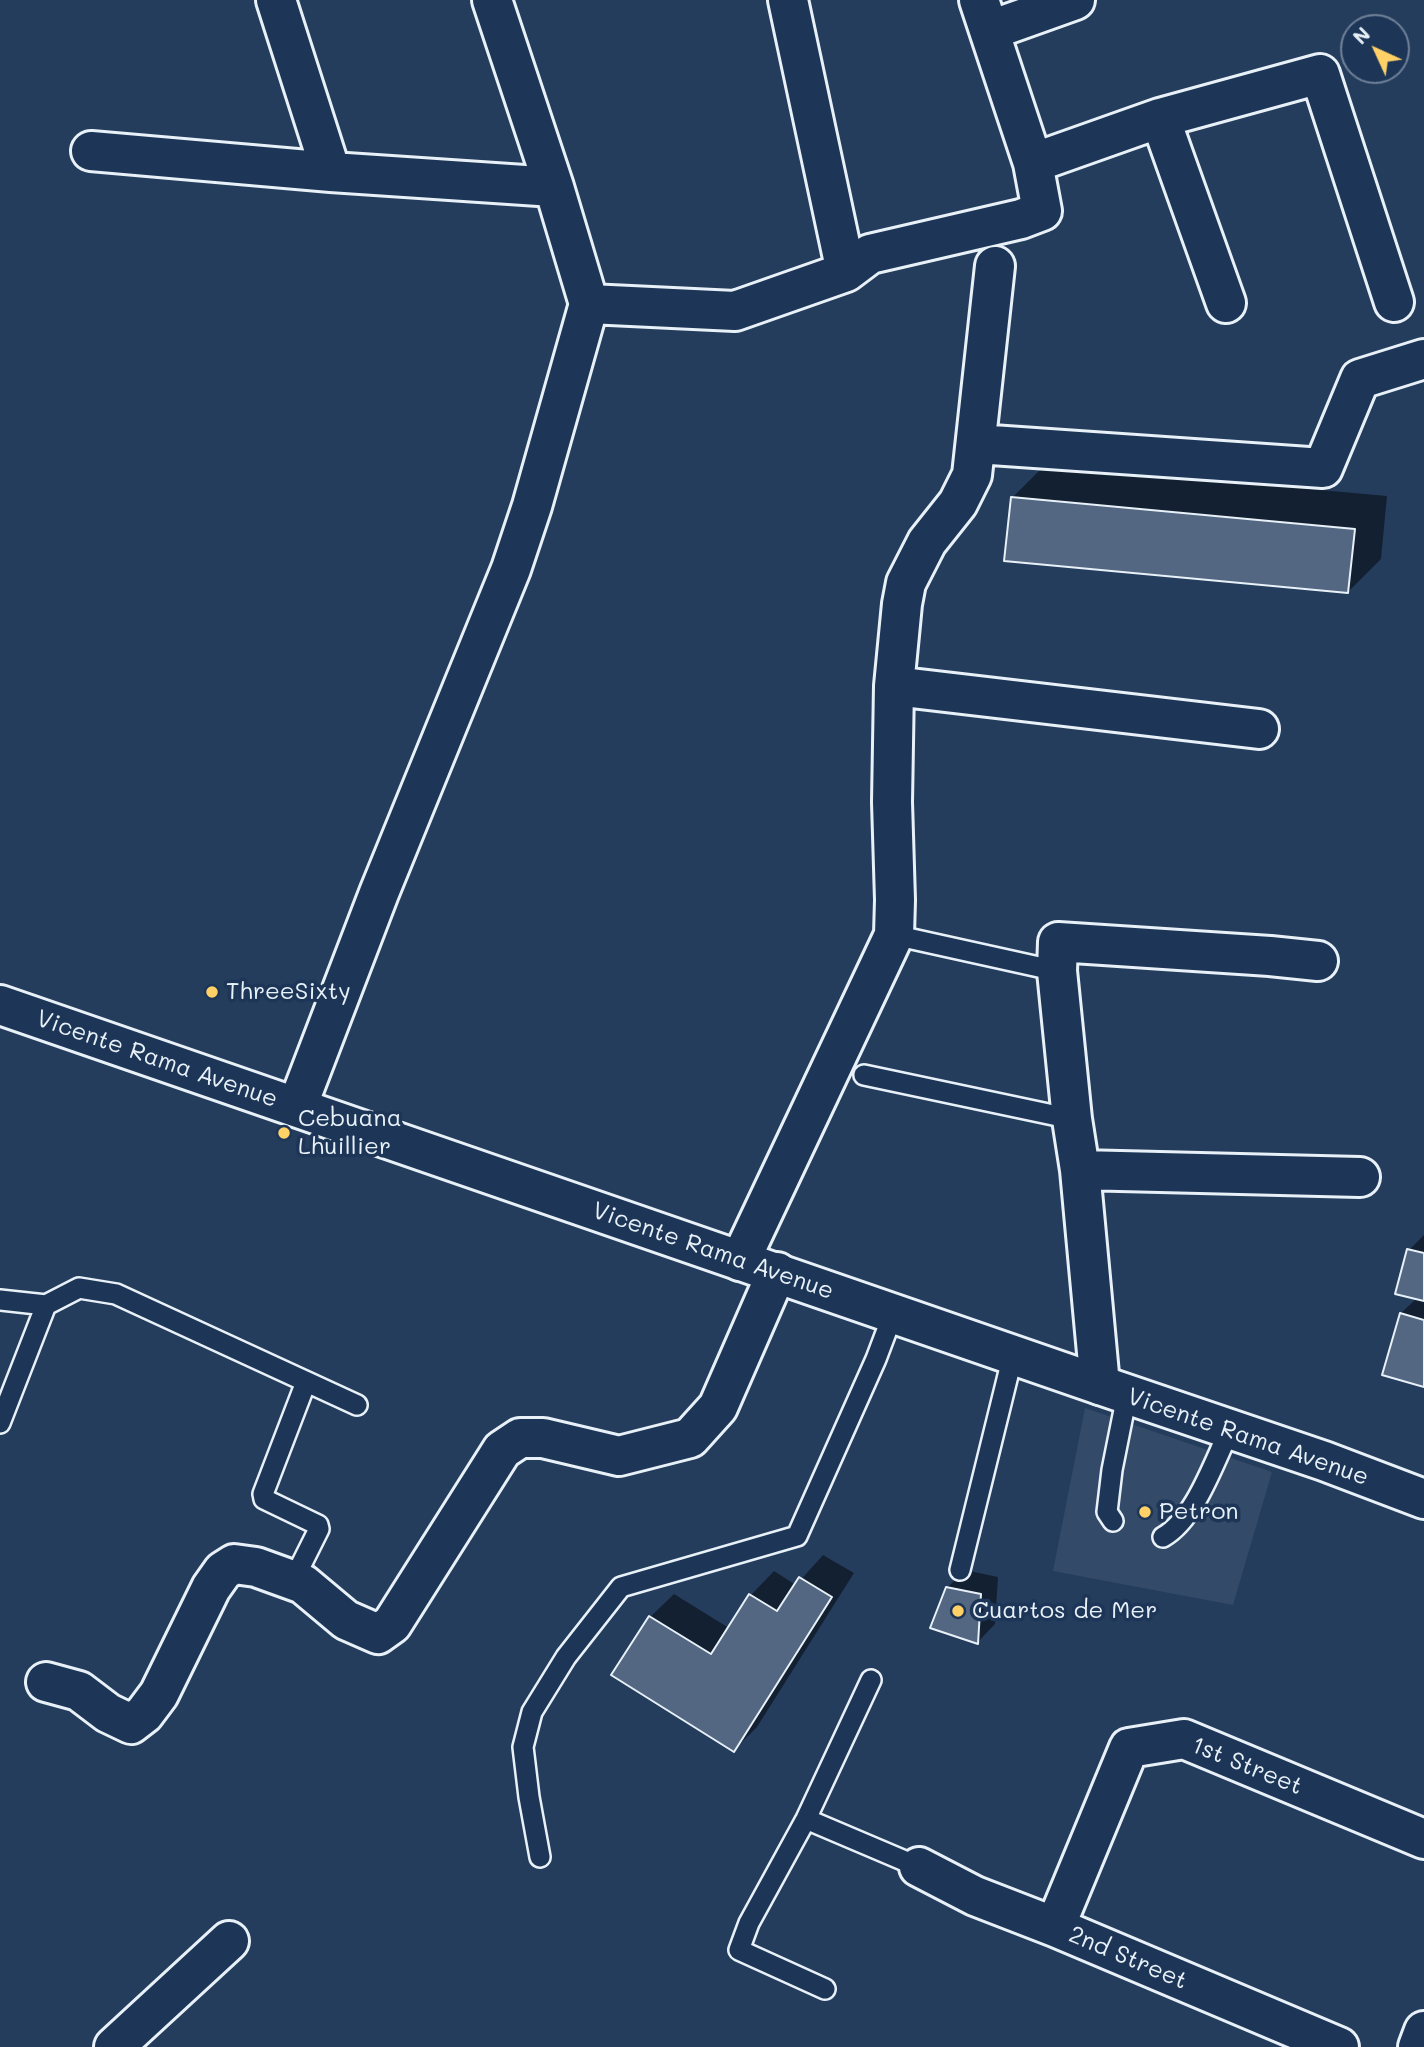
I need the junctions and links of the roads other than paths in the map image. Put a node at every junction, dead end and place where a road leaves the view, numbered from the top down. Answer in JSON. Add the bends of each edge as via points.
{"nodes":[{"id":1,"x":276,"y":0,"type":"edge"},
{"id":2,"x":492,"y":0,"type":"edge"},
{"id":3,"x":788,"y":0,"type":"edge"},
{"id":4,"x":1075,"y":0,"type":"edge"},
{"id":5,"x":985,"y":15,"type":"edge"},
{"id":6,"x":1160,"y":118,"type":"junction"},
{"id":7,"x":90,"y":151,"type":"dead end"},
{"id":8,"x":1033,"y":163,"type":"junction"},
{"id":9,"x":331,"y":172,"type":"junction"},
{"id":10,"x":554,"y":187,"type":"junction"},
{"id":11,"x":995,"y":266,"type":"dead end"},
{"id":12,"x":846,"y":272,"type":"junction"},
{"id":13,"x":1394,"y":302,"type":"dead end"},
{"id":14,"x":589,"y":303,"type":"junction"},
{"id":15,"x":1226,"y":303,"type":"dead end"},
{"id":16,"x":1424,"y":359,"type":"edge"},
{"id":17,"x":977,"y":444,"type":"junction"},
{"id":18,"x":894,"y":686,"type":"junction"},
{"id":19,"x":1259,"y":729,"type":"dead end"},
{"id":20,"x":894,"y":935,"type":"junction"},
{"id":21,"x":1318,"y":961,"type":"dead end"},
{"id":22,"x":1057,"y":971,"type":"junction"},
{"id":23,"x":0,"y":1006,"type":"edge"},
{"id":24,"x":864,"y":1075,"type":"dead end"},
{"id":25,"x":298,"y":1107,"type":"junction"},
{"id":26,"x":1072,"y":1119,"type":"junction"},
{"id":27,"x":1080,"y":1170,"type":"junction"},
{"id":28,"x":1360,"y":1177,"type":"dead end"},
{"id":29,"x":740,"y":1261,"type":"junction"},
{"id":30,"x":777,"y":1272,"type":"junction"},
{"id":31,"x":0,"y":1300,"type":"edge"},
{"id":32,"x":46,"y":1305,"type":"junction"},
{"id":33,"x":893,"y":1314,"type":"junction"},
{"id":34,"x":1013,"y":1355,"type":"junction"},
{"id":35,"x":306,"y":1382,"type":"junction"},
{"id":36,"x":1113,"y":1390,"type":"junction"},
{"id":37,"x":357,"y":1405,"type":"dead end"},
{"id":38,"x":0,"y":1423,"type":"edge"},
{"id":39,"x":1230,"y":1429,"type":"junction"},
{"id":40,"x":1424,"y":1499,"type":"edge"},
{"id":41,"x":1113,"y":1521,"type":"dead end"},
{"id":42,"x":1163,"y":1537,"type":"dead end"},
{"id":43,"x":960,"y":1570,"type":"dead end"},
{"id":44,"x":293,"y":1581,"type":"junction"},
{"id":45,"x":871,"y":1681,"type":"dead end"},
{"id":46,"x":46,"y":1682,"type":"dead end"},
{"id":47,"x":806,"y":1819,"type":"junction"},
{"id":48,"x":1424,"y":1839,"type":"edge"},
{"id":49,"x":540,"y":1857,"type":"dead end"},
{"id":50,"x":919,"y":1867,"type":"joint"},
{"id":51,"x":1055,"y":1927,"type":"junction"},
{"id":52,"x":229,"y":1941,"type":"dead end"},
{"id":53,"x":825,"y":1989,"type":"dead end"},
{"id":54,"x":1424,"y":2031,"type":"edge"},
{"id":55,"x":114,"y":2047,"type":"edge"},
{"id":56,"x":1339,"y":2047,"type":"edge"},
{"id":57,"x":1418,"y":2047,"type":"edge"}],
"edges":[{"from":1,"to":9,"type":"street"},
{"from":2,"to":10,"type":"street"},
{"from":3,"to":12,"type":"street"},
{"from":4,"to":5,"type":"street"},
{"from":5,"to":8,"type":"street"},
{"from":6,"to":8,"type":"street"},
{"from":6,"to":13,"type":"street","via":[[1320,74]]},
{"from":6,"to":15,"type":"street"},
{"from":7,"to":9,"type":"street"},
{"from":8,"to":12,"type":"street","via":[[1042,211],[870,254]]},
{"from":9,"to":10,"type":"street"},
{"from":10,"to":14,"type":"street"},
{"from":11,"to":17,"type":"street"},
{"from":12,"to":14,"type":"street","via":[[735,311]]},
{"from":14,"to":25,"type":"street","via":[[533,506]]},
{"from":16,"to":17,"type":"street","via":[[1360,379],[1323,468]]},
{"from":17,"to":18,"type":"street","via":[[972,475],[958,503],[927,542],[906,583]]},
{"from":18,"to":19,"type":"street"},
{"from":18,"to":20,"type":"street"},
{"from":20,"to":22,"type":"lane"},
{"from":20,"to":29,"type":"street"},
{"from":21,"to":22,"type":"street","via":[[1058,942]]},
{"from":22,"to":26,"type":"street"},
{"from":23,"to":25,"type":"street","name":"Vicente Rama Avenue"},
{"from":24,"to":26,"type":"lane"},
{"from":25,"to":29,"type":"street","name":"Vicente Rama Avenue"},
{"from":26,"to":27,"type":"street"},
{"from":27,"to":28,"type":"street"},
{"from":27,"to":36,"type":"street"},
{"from":29,"to":30,"type":"street","name":"Vicente Rama Avenue"},
{"from":30,"to":33,"type":"street","name":"Vicente Rama Avenue"},
{"from":30,"to":44,"type":"street","via":[[718,1408],[690,1438],[619,1456],[543,1438],[520,1438],[502,1450],[392,1624],[378,1634],[346,1620],[303,1584]]},
{"from":31,"to":32,"type":"lane"},
{"from":32,"to":35,"type":"lane","via":[[79,1288],[116,1294]]},
{"from":32,"to":38,"type":"lane"},
{"from":33,"to":34,"type":"street","name":"Vicente Rama Avenue"},
{"from":33,"to":49,"type":"lane","via":[[797,1536],[621,1587],[566,1657],[533,1712],[523,1747]]},
{"from":34,"to":36,"type":"street","name":"Vicente Rama Avenue"},
{"from":34,"to":43,"type":"lane"},
{"from":35,"to":37,"type":"lane"},
{"from":35,"to":44,"type":"lane","via":[[263,1494],[279,1508],[318,1525]]},
{"from":36,"to":39,"type":"street","name":"Vicente Rama Avenue"},
{"from":36,"to":41,"type":"lane","via":[[1107,1512]]},
{"from":39,"to":40,"type":"street","name":"Vicente Rama Avenue"},
{"from":39,"to":42,"type":"lane","via":[[1192,1506]]},
{"from":44,"to":46,"type":"street","via":[[256,1567],[234,1564],[223,1571],[159,1694],[131,1724],[79,1691]]},
{"from":45,"to":47,"type":"lane"},
{"from":47,"to":50,"type":"lane"},
{"from":47,"to":53,"type":"lane","via":[[739,1950]]},
{"from":48,"to":51,"type":"street","name":"1st Street","via":[[1184,1739],[1129,1748]]},
{"from":50,"to":51,"type":"street","name":"2nd Street","via":[[975,1896]]},
{"from":51,"to":56,"type":"street","name":"2nd Street"},
{"from":52,"to":55,"type":"street"},
{"from":54,"to":57,"type":"street"}]}
